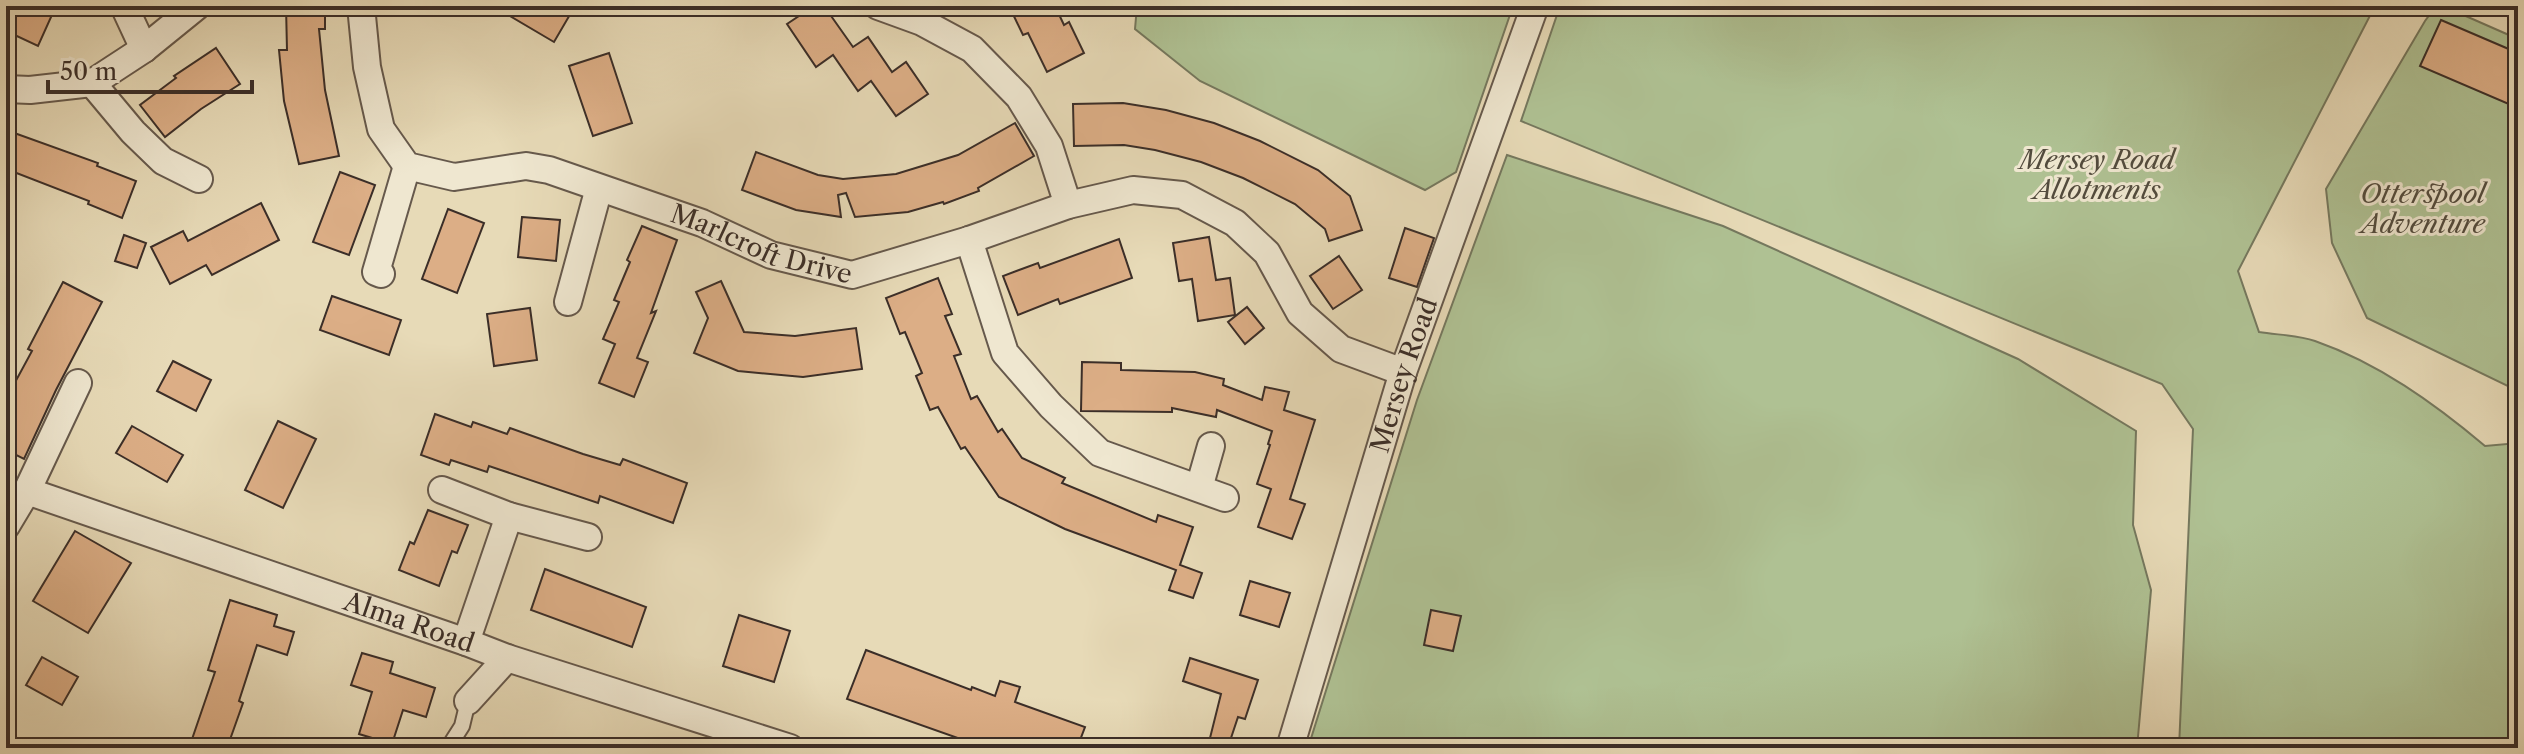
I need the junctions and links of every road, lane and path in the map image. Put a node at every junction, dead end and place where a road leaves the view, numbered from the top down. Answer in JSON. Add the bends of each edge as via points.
{"nodes":[{"id":1,"x":124,"y":6,"type":"edge"},
{"id":2,"x":197,"y":6,"type":"edge"},
{"id":3,"x":361,"y":6,"type":"edge"},
{"id":4,"x":878,"y":6,"type":"edge"},
{"id":5,"x":1535,"y":6,"type":"edge"},
{"id":6,"x":144,"y":49,"type":"junction"},
{"id":7,"x":92,"y":83,"type":"junction"},
{"id":8,"x":6,"y":89,"type":"edge"},
{"id":9,"x":407,"y":166,"type":"junction"},
{"id":10,"x":199,"y":179,"type":"dead end"},
{"id":11,"x":599,"y":188,"type":"junction"},
{"id":12,"x":1068,"y":205,"type":"junction"},
{"id":13,"x":969,"y":240,"type":"junction"},
{"id":14,"x":381,"y":274,"type":"dead end"},
{"id":15,"x":568,"y":302,"type":"dead end"},
{"id":16,"x":1403,"y":372,"type":"junction"},
{"id":17,"x":78,"y":383,"type":"dead end"},
{"id":18,"x":1211,"y":446,"type":"dead end"},
{"id":19,"x":1199,"y":488,"type":"junction"},
{"id":20,"x":442,"y":490,"type":"dead end"},
{"id":21,"x":27,"y":491,"type":"junction"},
{"id":22,"x":1225,"y":498,"type":"dead end"},
{"id":23,"x":509,"y":516,"type":"junction"},
{"id":24,"x":6,"y":526,"type":"edge"},
{"id":25,"x":588,"y":537,"type":"dead end"},
{"id":26,"x":466,"y":642,"type":"junction"},
{"id":27,"x":507,"y":658,"type":"junction"},
{"id":28,"x":468,"y":701,"type":"joint"},
{"id":29,"x":448,"y":748,"type":"edge"},
{"id":30,"x":790,"y":748,"type":"edge"},
{"id":31,"x":1290,"y":748,"type":"edge"}],
"edges":[{"from":1,"to":6,"type":"street"},
{"from":2,"to":6,"type":"street"},
{"from":3,"to":9,"type":"street","via":[[381,129]]},
{"from":4,"to":12,"type":"street","via":[[972,49],[1019,97],[1049,146]]},
{"from":5,"to":16,"type":"street","name":"Mersey Road"},
{"from":6,"to":7,"type":"street"},
{"from":7,"to":8,"type":"street"},
{"from":7,"to":10,"type":"street","via":[[163,161]]},
{"from":9,"to":11,"type":"street","name":"Marlcroft Drive","via":[[454,177],[526,166]]},
{"from":9,"to":14,"type":"street","via":[[376,272]]},
{"from":11,"to":13,"type":"street","name":"Marlcroft Drive","via":[[702,223],[771,255],[852,275]]},
{"from":11,"to":15,"type":"street"},
{"from":12,"to":13,"type":"street","name":"Marlcroft Drive"},
{"from":12,"to":16,"type":"street","name":"Marlcroft Drive","via":[[1133,190],[1182,195],[1235,223],[1267,253],[1300,313],[1341,349]]},
{"from":13,"to":19,"type":"street","via":[[1005,353],[1051,406],[1100,453]]},
{"from":16,"to":31,"type":"street","name":"Mersey Road"},
{"from":17,"to":21,"type":"street"},
{"from":18,"to":19,"type":"street"},
{"from":19,"to":22,"type":"street"},
{"from":20,"to":23,"type":"street"},
{"from":21,"to":24,"type":"street"},
{"from":21,"to":26,"type":"street","name":"Alma Road"},
{"from":23,"to":25,"type":"street"},
{"from":23,"to":26,"type":"street"},
{"from":26,"to":27,"type":"street","name":"Alma Road"},
{"from":27,"to":28,"type":"street"},
{"from":27,"to":30,"type":"street","name":"Alma Road"},
{"from":28,"to":29,"type":"lane","via":[[462,726]]}]}
